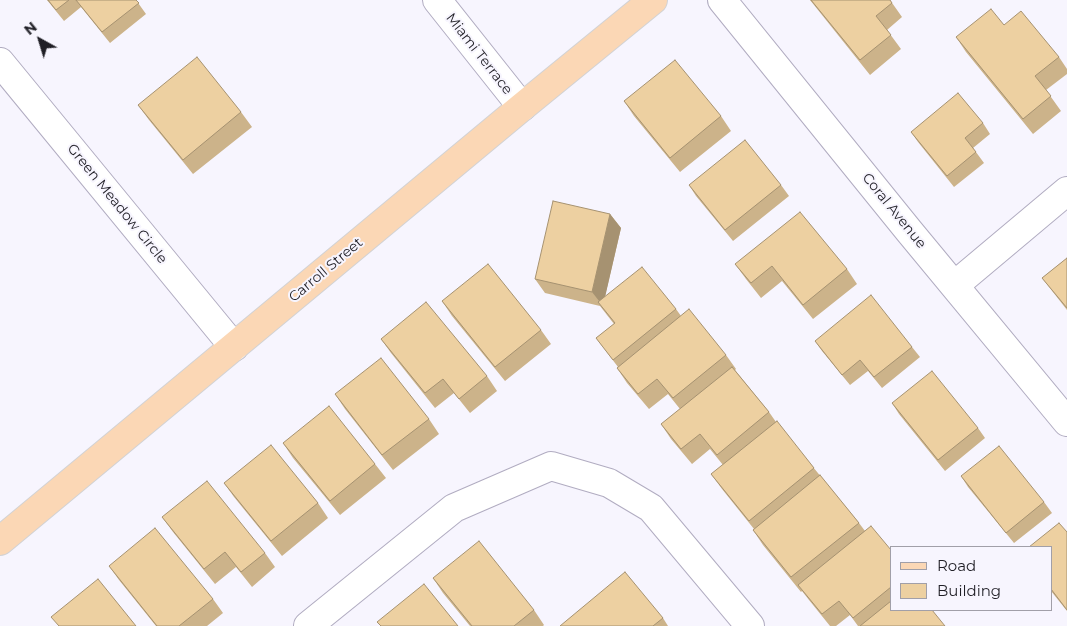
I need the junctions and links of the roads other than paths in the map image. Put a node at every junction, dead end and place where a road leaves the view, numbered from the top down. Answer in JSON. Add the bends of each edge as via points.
{"nodes":[{"id":1,"x":437,"y":0,"type":"edge"},
{"id":2,"x":653,"y":0,"type":"edge"},
{"id":3,"x":722,"y":0,"type":"edge"},
{"id":4,"x":0,"y":62,"type":"edge"},
{"id":5,"x":522,"y":107,"type":"junction"},
{"id":6,"x":1067,"y":191,"type":"edge"},
{"id":7,"x":954,"y":285,"type":"junction"},
{"id":8,"x":234,"y":347,"type":"junction"},
{"id":9,"x":1067,"y":422,"type":"edge"},
{"id":10,"x":0,"y":541,"type":"edge"},
{"id":11,"x":308,"y":626,"type":"edge"},
{"id":12,"x":750,"y":626,"type":"edge"}],
"edges":[{"from":1,"to":5,"type":"street","name":"Miami Terrace"},
{"from":2,"to":5,"type":"main road","name":"Carroll Street"},
{"from":3,"to":7,"type":"street","name":"Coral Avenue"},
{"from":4,"to":8,"type":"street","name":"Green Meadow Circle"},
{"from":5,"to":8,"type":"main road","name":"Carroll Street"},
{"from":6,"to":7,"type":"street"},
{"from":7,"to":9,"type":"street","name":"Coral Avenue"},
{"from":8,"to":10,"type":"main road","name":"Carroll Street"},
{"from":11,"to":12,"type":"street","via":[[454,508],[551,466],[609,483],[651,508]]}]}
